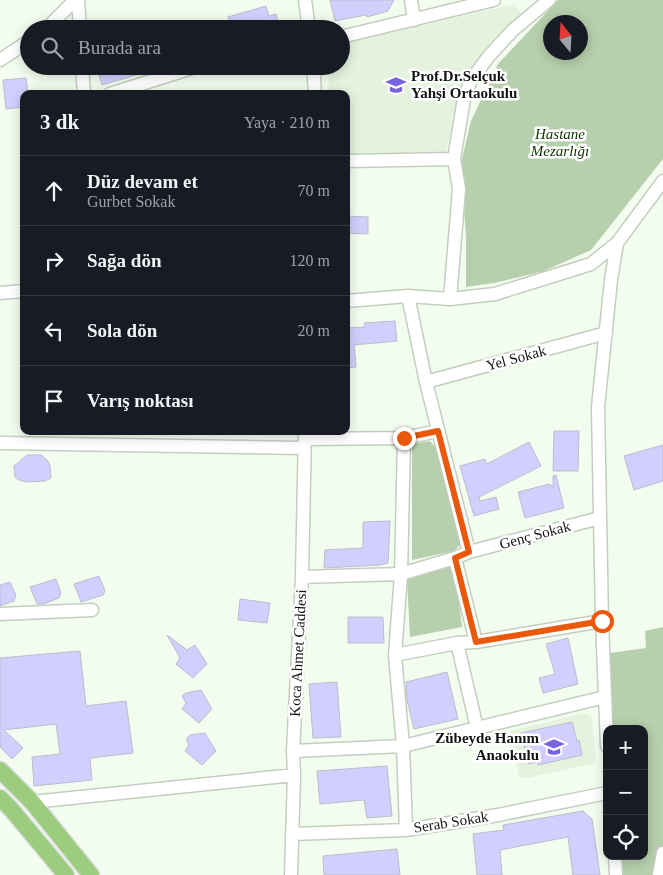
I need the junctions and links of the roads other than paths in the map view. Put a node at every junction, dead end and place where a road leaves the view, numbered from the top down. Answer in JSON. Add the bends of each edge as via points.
{"nodes":[{"id":1,"x":77,"y":0,"type":"edge"},
{"id":2,"x":305,"y":0,"type":"edge"},
{"id":3,"x":411,"y":0,"type":"edge"},
{"id":4,"x":494,"y":0,"type":"edge"},
{"id":5,"x":549,"y":0,"type":"edge"},
{"id":6,"x":56,"y":20,"type":"edge"},
{"id":7,"x":79,"y":20,"type":"edge"},
{"id":8,"x":308,"y":20,"type":"edge"},
{"id":9,"x":414,"y":20,"type":"junction"},
{"id":10,"x":350,"y":35,"type":"edge"},
{"id":11,"x":20,"y":47,"type":"edge"},
{"id":12,"x":0,"y":60,"type":"edge"},
{"id":13,"x":83,"y":75,"type":"edge"},
{"id":14,"x":170,"y":75,"type":"edge"},
{"id":15,"x":314,"y":75,"type":"edge"},
{"id":16,"x":84,"y":90,"type":"edge"},
{"id":17,"x":123,"y":90,"type":"edge"},
{"id":18,"x":316,"y":90,"type":"edge"},
{"id":19,"x":454,"y":159,"type":"junction"},
{"id":20,"x":350,"y":161,"type":"edge"},
{"id":21,"x":663,"y":181,"type":"edge"},
{"id":22,"x":617,"y":244,"type":"junction"},
{"id":23,"x":20,"y":291,"type":"edge"},
{"id":24,"x":0,"y":293,"type":"edge"},
{"id":25,"x":408,"y":296,"type":"junction"},
{"id":26,"x":450,"y":299,"type":"junction"},
{"id":27,"x":350,"y":302,"type":"edge"},
{"id":28,"x":606,"y":333,"type":"junction"},
{"id":29,"x":426,"y":382,"type":"junction"},
{"id":30,"x":438,"y":431,"type":"junction"},
{"id":31,"x":404,"y":438,"type":"junction"},
{"id":32,"x":305,"y":439,"type":"edge"},
{"id":33,"x":0,"y":442,"type":"edge"},
{"id":34,"x":600,"y":518,"type":"junction"},
{"id":35,"x":469,"y":552,"type":"junction"},
{"id":36,"x":455,"y":558,"type":"junction"},
{"id":37,"x":401,"y":574,"type":"junction"},
{"id":38,"x":302,"y":577,"type":"junction"},
{"id":39,"x":92,"y":610,"type":"dead end"},
{"id":40,"x":0,"y":614,"type":"edge"},
{"id":41,"x":602,"y":621,"type":"junction"},
{"id":42,"x":476,"y":642,"type":"junction"},
{"id":43,"x":457,"y":643,"type":"junction"},
{"id":44,"x":395,"y":655,"type":"junction"},
{"id":45,"x":605,"y":697,"type":"junction"},
{"id":46,"x":606,"y":725,"type":"edge"},
{"id":47,"x":477,"y":728,"type":"junction"},
{"id":48,"x":403,"y":746,"type":"junction"},
{"id":49,"x":293,"y":751,"type":"junction"},
{"id":50,"x":0,"y":770,"type":"edge"},
{"id":51,"x":294,"y":775,"type":"junction"},
{"id":52,"x":603,"y":794,"type":"edge"},
{"id":53,"x":0,"y":798,"type":"edge"},
{"id":54,"x":32,"y":802,"type":"junction"},
{"id":55,"x":406,"y":830,"type":"junction"},
{"id":56,"x":292,"y":834,"type":"junction"},
{"id":57,"x":663,"y":853,"type":"edge"},
{"id":58,"x":615,"y":860,"type":"edge"},
{"id":59,"x":66,"y":875,"type":"edge"},
{"id":60,"x":91,"y":875,"type":"edge"},
{"id":61,"x":290,"y":875,"type":"edge"},
{"id":62,"x":616,"y":875,"type":"edge"},
{"id":63,"x":659,"y":875,"type":"edge"}],
"edges":[{"from":1,"to":6,"type":"street"},
{"from":1,"to":7,"type":"street"},
{"from":2,"to":8,"type":"street"},
{"from":3,"to":9,"type":"street"},
{"from":4,"to":9,"type":"street"},
{"from":5,"to":19,"type":"street","via":[[513,30],[471,80],[464,99]]},
{"from":9,"to":10,"type":"street"},
{"from":11,"to":12,"type":"street"},
{"from":13,"to":16,"type":"street"},
{"from":14,"to":17,"type":"street"},
{"from":15,"to":18,"type":"street"},
{"from":19,"to":20,"type":"street"},
{"from":19,"to":26,"type":"street","via":[[459,189]]},
{"from":21,"to":22,"type":"street"},
{"from":22,"to":26,"type":"street","via":[[591,264],[495,294]]},
{"from":22,"to":28,"type":"street"},
{"from":23,"to":24,"type":"street"},
{"from":25,"to":26,"type":"street"},
{"from":25,"to":27,"type":"street"},
{"from":25,"to":29,"type":"street"},
{"from":28,"to":29,"type":"street","name":"Yel Sokak"},
{"from":28,"to":34,"type":"street","via":[[598,407]]},
{"from":29,"to":30,"type":"street"},
{"from":30,"to":31,"type":"street"},
{"from":30,"to":35,"type":"street"},
{"from":31,"to":32,"type":"street"},
{"from":31,"to":37,"type":"street"},
{"from":32,"to":33,"type":"street"},
{"from":32,"to":38,"type":"street","name":"Koca Ahmet Caddesi"},
{"from":34,"to":35,"type":"street","name":"Genç Sokak"},
{"from":34,"to":41,"type":"street"},
{"from":35,"to":36,"type":"street","name":"Genç Sokak"},
{"from":36,"to":37,"type":"street","name":"Genç Sokak"},
{"from":36,"to":42,"type":"street"},
{"from":37,"to":38,"type":"street","name":"Genç Sokak"},
{"from":37,"to":44,"type":"street"},
{"from":38,"to":49,"type":"street","name":"Koca Ahmet Caddesi"},
{"from":39,"to":40,"type":"street"},
{"from":41,"to":42,"type":"street"},
{"from":41,"to":45,"type":"street"},
{"from":42,"to":43,"type":"street"},
{"from":43,"to":44,"type":"street"},
{"from":43,"to":47,"type":"street"},
{"from":44,"to":48,"type":"street"},
{"from":45,"to":46,"type":"street"},
{"from":45,"to":47,"type":"street"},
{"from":47,"to":48,"type":"street"},
{"from":48,"to":49,"type":"street"},
{"from":48,"to":55,"type":"street"},
{"from":49,"to":51,"type":"street","name":"Koca Ahmet Caddesi"},
{"from":50,"to":54,"type":"main road"},
{"from":51,"to":54,"type":"street"},
{"from":51,"to":56,"type":"street","name":"Koca Ahmet Caddesi"},
{"from":52,"to":55,"type":"street","name":"Serab Sokak"},
{"from":53,"to":59,"type":"main road"},
{"from":54,"to":60,"type":"main road"},
{"from":55,"to":56,"type":"street","name":"Serab Sokak"},
{"from":56,"to":61,"type":"street","name":"Koca Ahmet Caddesi"},
{"from":57,"to":63,"type":"street"},
{"from":58,"to":62,"type":"street"}]}
